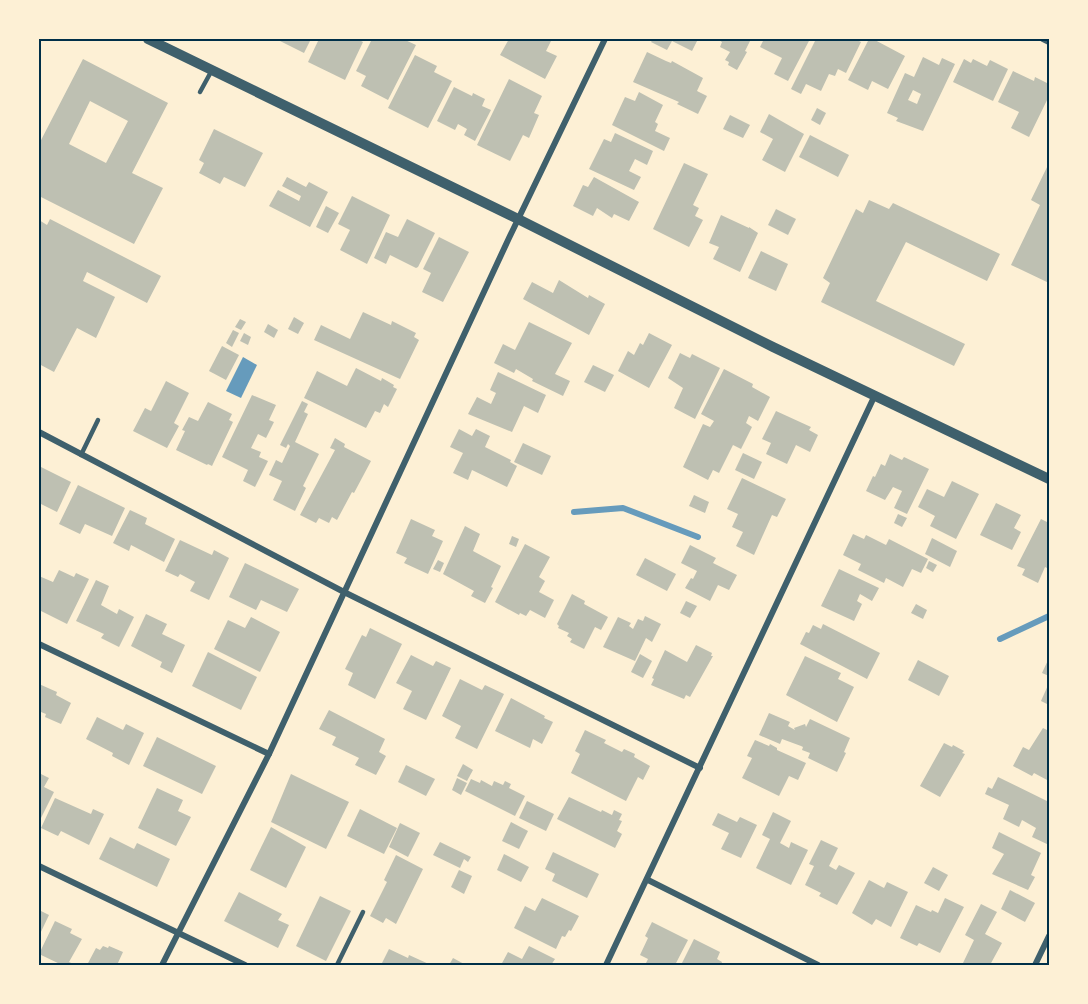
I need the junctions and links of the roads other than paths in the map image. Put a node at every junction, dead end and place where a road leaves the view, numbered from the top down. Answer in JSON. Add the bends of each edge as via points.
{"nodes":[{"id":1,"x":148,"y":39,"type":"edge"},
{"id":2,"x":605,"y":39,"type":"edge"},
{"id":3,"x":1043,"y":39,"type":"edge"},
{"id":4,"x":1049,"y":42,"type":"edge"},
{"id":5,"x":212,"y":70,"type":"junction"},
{"id":6,"x":200,"y":92,"type":"dead end"},
{"id":7,"x":518,"y":219,"type":"junction"},
{"id":8,"x":875,"y":395,"type":"junction"},
{"id":9,"x":98,"y":420,"type":"dead end"},
{"id":10,"x":39,"y":432,"type":"edge"},
{"id":11,"x":81,"y":454,"type":"junction"},
{"id":12,"x":1049,"y":479,"type":"edge"},
{"id":13,"x":344,"y":592,"type":"junction"},
{"id":14,"x":39,"y":644,"type":"edge"},
{"id":15,"x":269,"y":754,"type":"junction"},
{"id":16,"x":700,"y":768,"type":"junction"},
{"id":17,"x":39,"y":866,"type":"edge"},
{"id":18,"x":648,"y":880,"type":"junction"},
{"id":19,"x":363,"y":912,"type":"dead end"},
{"id":20,"x":178,"y":932,"type":"junction"},
{"id":21,"x":1049,"y":936,"type":"edge"},
{"id":22,"x":162,"y":965,"type":"edge"},
{"id":23,"x":245,"y":965,"type":"edge"},
{"id":24,"x":337,"y":965,"type":"edge"},
{"id":25,"x":606,"y":965,"type":"edge"},
{"id":26,"x":818,"y":965,"type":"edge"},
{"id":27,"x":1035,"y":965,"type":"edge"}],
"edges":[{"from":1,"to":5,"type":"street"},
{"from":2,"to":7,"type":"street"},
{"from":3,"to":4,"type":"street"},
{"from":5,"to":6,"type":"lane"},
{"from":5,"to":7,"type":"street"},
{"from":7,"to":8,"type":"street"},
{"from":7,"to":13,"type":"street"},
{"from":8,"to":12,"type":"street"},
{"from":8,"to":16,"type":"street"},
{"from":9,"to":11,"type":"lane"},
{"from":10,"to":11,"type":"street"},
{"from":11,"to":13,"type":"street"},
{"from":13,"to":15,"type":"street"},
{"from":13,"to":16,"type":"street"},
{"from":14,"to":15,"type":"street"},
{"from":15,"to":20,"type":"street"},
{"from":16,"to":18,"type":"street"},
{"from":17,"to":20,"type":"street"},
{"from":18,"to":25,"type":"street"},
{"from":18,"to":26,"type":"street"},
{"from":19,"to":24,"type":"lane"},
{"from":20,"to":22,"type":"street"},
{"from":20,"to":23,"type":"street"},
{"from":21,"to":27,"type":"street"}]}
